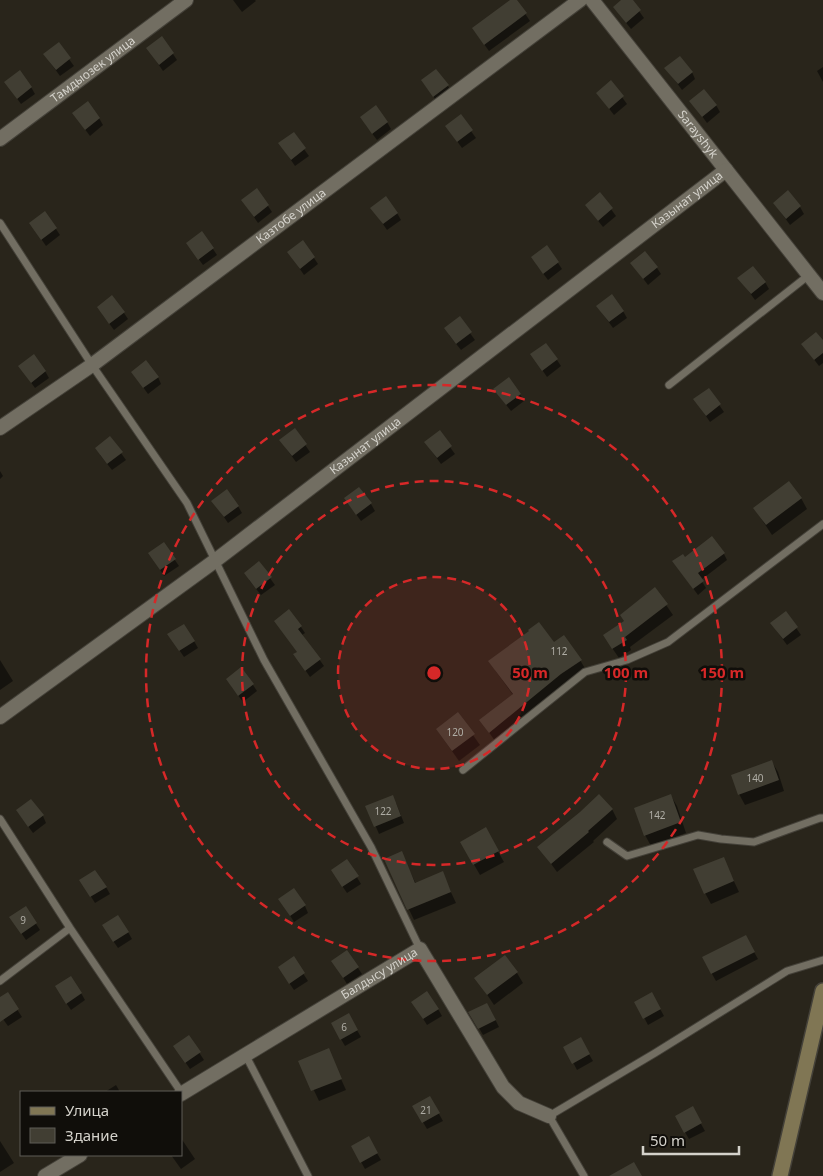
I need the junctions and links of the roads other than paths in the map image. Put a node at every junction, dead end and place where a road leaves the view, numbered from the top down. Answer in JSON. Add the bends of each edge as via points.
{"nodes":[{"id":1,"x":186,"y":0,"type":"edge"},
{"id":2,"x":580,"y":0,"type":"edge"},
{"id":3,"x":592,"y":0,"type":"edge"},
{"id":4,"x":0,"y":139,"type":"edge"},
{"id":5,"x":726,"y":170,"type":"junction"},
{"id":6,"x":0,"y":223,"type":"edge"},
{"id":7,"x":809,"y":275,"type":"junction"},
{"id":8,"x":823,"y":293,"type":"edge"},
{"id":9,"x":92,"y":365,"type":"junction"},
{"id":10,"x":669,"y":385,"type":"dead end"},
{"id":11,"x":0,"y":428,"type":"edge"},
{"id":12,"x":823,"y":524,"type":"edge"},
{"id":13,"x":216,"y":560,"type":"junction"},
{"id":14,"x":0,"y":716,"type":"edge"},
{"id":15,"x":463,"y":770,"type":"dead end"},
{"id":16,"x":823,"y":818,"type":"edge"},
{"id":17,"x":0,"y":819,"type":"edge"},
{"id":18,"x":607,"y":842,"type":"dead end"},
{"id":19,"x":70,"y":928,"type":"junction"},
{"id":20,"x":420,"y":949,"type":"junction"},
{"id":21,"x":823,"y":960,"type":"edge"},
{"id":22,"x":0,"y":981,"type":"edge"},
{"id":23,"x":823,"y":991,"type":"edge"},
{"id":24,"x":246,"y":1056,"type":"junction"},
{"id":25,"x":180,"y":1091,"type":"edge"},
{"id":26,"x":182,"y":1092,"type":"edge"},
{"id":27,"x":548,"y":1116,"type":"junction"},
{"id":28,"x":78,"y":1156,"type":"edge"},
{"id":29,"x":45,"y":1176,"type":"edge"},
{"id":30,"x":308,"y":1176,"type":"edge"},
{"id":31,"x":584,"y":1176,"type":"edge"},
{"id":32,"x":780,"y":1176,"type":"edge"}],
"edges":[{"from":1,"to":4,"type":"street","name":"Тамдыозек улица"},
{"from":2,"to":9,"type":"street","name":"Казтобе улица"},
{"from":3,"to":5,"type":"street","name":"Sarayshyk"},
{"from":5,"to":7,"type":"street","name":"Sarayshyk"},
{"from":5,"to":13,"type":"street","name":"Казынат улица"},
{"from":6,"to":9,"type":"lane"},
{"from":7,"to":8,"type":"street","name":"Sarayshyk"},
{"from":7,"to":10,"type":"lane"},
{"from":9,"to":11,"type":"street","name":"Казтобе улица"},
{"from":9,"to":13,"type":"lane","via":[[187,503]]},
{"from":12,"to":15,"type":"lane","via":[[668,642],[627,660],[585,672]]},
{"from":13,"to":14,"type":"street","name":"Казынат улица"},
{"from":13,"to":20,"type":"lane","via":[[264,660],[371,847]]},
{"from":16,"to":18,"type":"lane","via":[[754,842],[698,834],[627,856]]},
{"from":17,"to":19,"type":"lane"},
{"from":19,"to":22,"type":"lane"},
{"from":19,"to":25,"type":"lane"},
{"from":20,"to":24,"type":"street","name":"Балдысу улица"},
{"from":20,"to":27,"type":"street","name":"Балдысу улица","via":[[503,1087],[519,1103]]},
{"from":21,"to":27,"type":"lane","via":[[787,971]]},
{"from":23,"to":32,"type":"main road"},
{"from":24,"to":26,"type":"street","name":"Балдысу улица"},
{"from":24,"to":30,"type":"lane"},
{"from":27,"to":31,"type":"lane"},
{"from":28,"to":29,"type":"street"}]}
